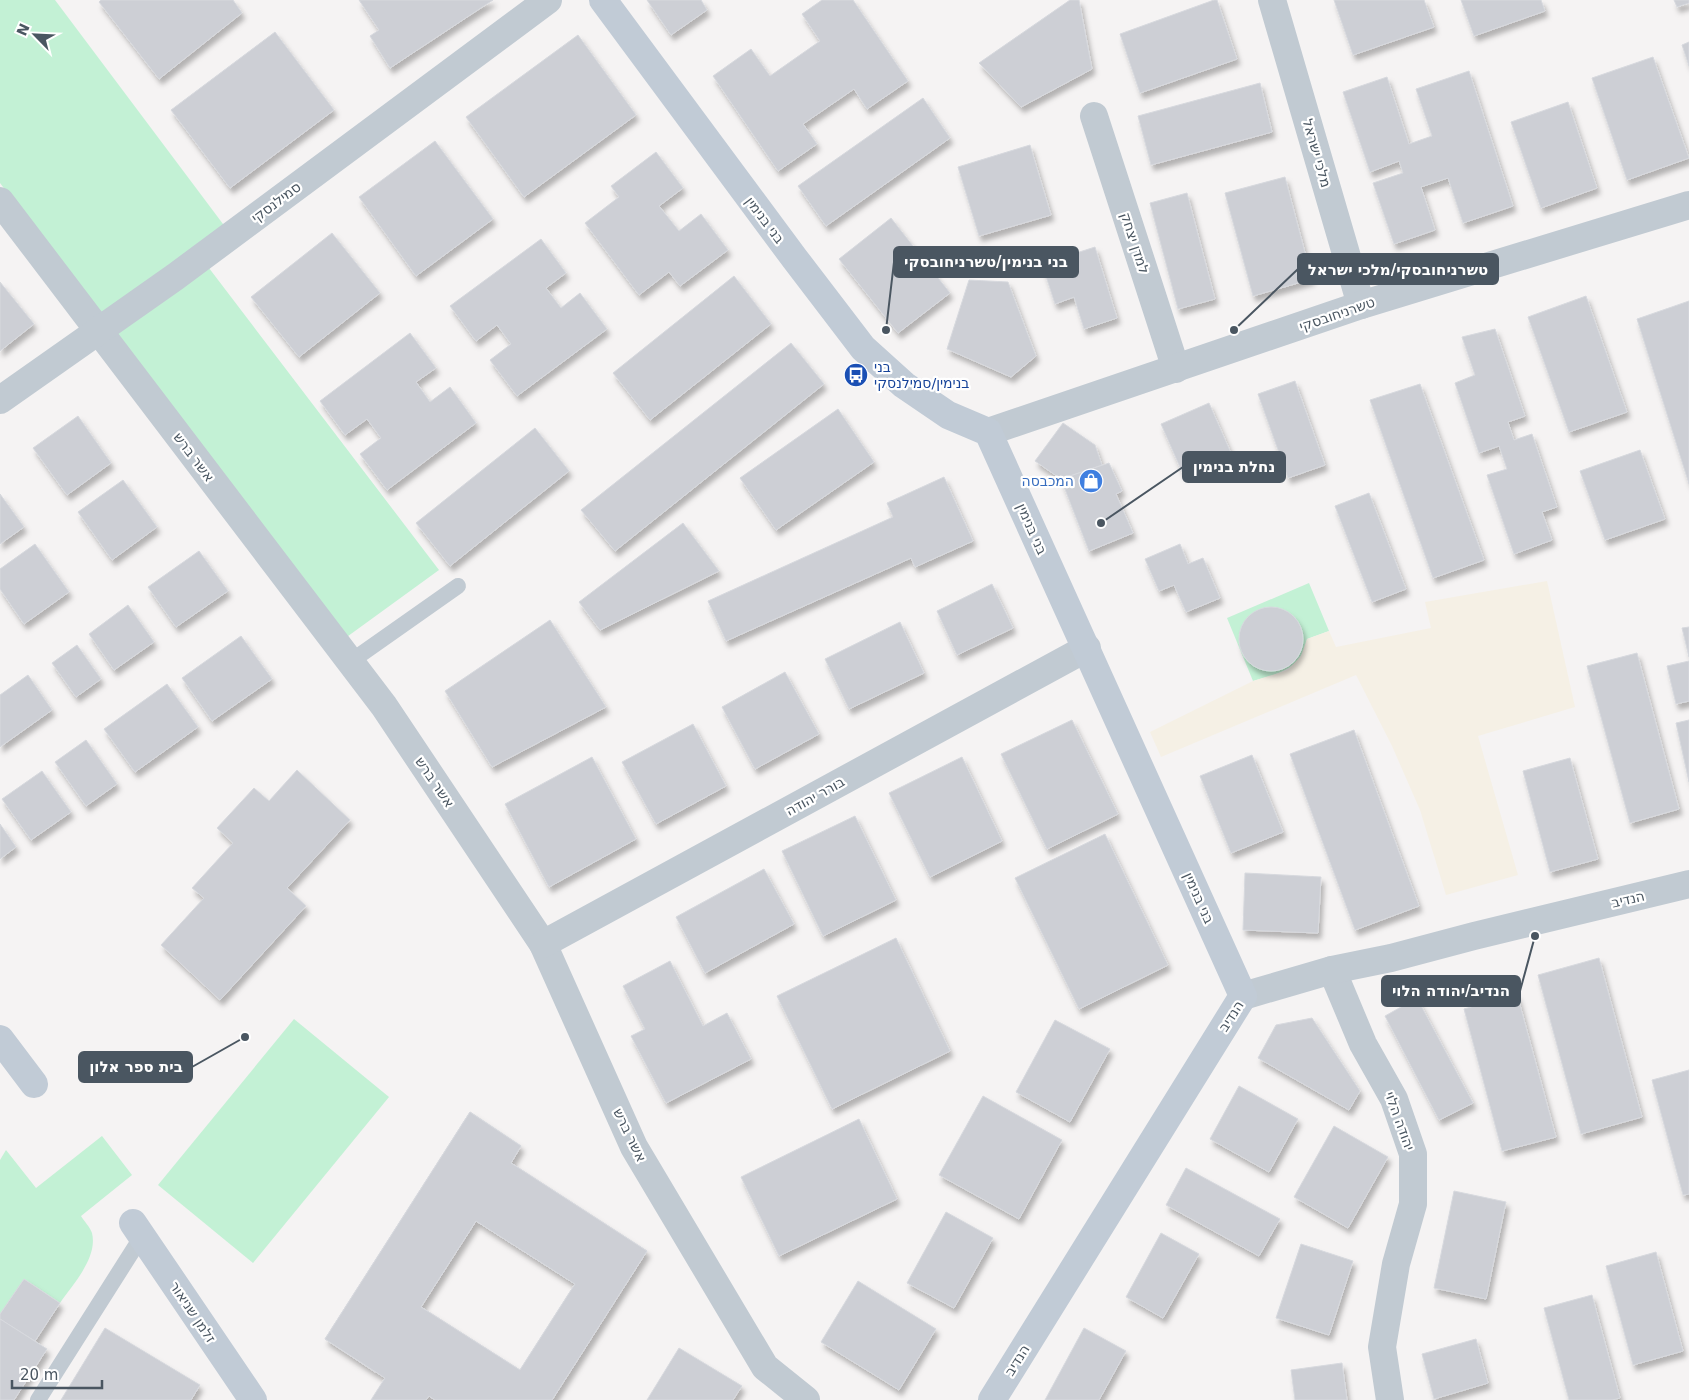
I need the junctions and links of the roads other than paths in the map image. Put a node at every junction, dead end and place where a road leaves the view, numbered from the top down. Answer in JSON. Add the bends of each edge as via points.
{"nodes":[{"id":1,"x":548,"y":0,"type":"edge"},
{"id":2,"x":603,"y":0,"type":"edge"},
{"id":3,"x":1272,"y":0,"type":"edge"},
{"id":4,"x":1094,"y":116,"type":"dead end"},
{"id":5,"x":0,"y":201,"type":"edge"},
{"id":6,"x":1689,"y":205,"type":"edge"},
{"id":7,"x":1361,"y":305,"type":"junction"},
{"id":8,"x":100,"y":332,"type":"junction"},
{"id":9,"x":1176,"y":369,"type":"junction"},
{"id":10,"x":0,"y":400,"type":"edge"},
{"id":11,"x":988,"y":432,"type":"junction"},
{"id":12,"x":458,"y":586,"type":"dead end"},
{"id":13,"x":1087,"y":648,"type":"junction"},
{"id":14,"x":350,"y":662,"type":"junction"},
{"id":15,"x":1689,"y":884,"type":"edge"},
{"id":16,"x":543,"y":944,"type":"junction"},
{"id":17,"x":1332,"y":970,"type":"junction"},
{"id":18,"x":1244,"y":996,"type":"junction"},
{"id":19,"x":4,"y":1052,"type":"edge"},
{"id":20,"x":34,"y":1084,"type":"dead end"},
{"id":21,"x":138,"y":1229,"type":"joint"},
{"id":22,"x":38,"y":1400,"type":"edge"},
{"id":23,"x":253,"y":1400,"type":"edge"},
{"id":24,"x":806,"y":1400,"type":"edge"},
{"id":25,"x":992,"y":1400,"type":"edge"},
{"id":26,"x":1390,"y":1400,"type":"edge"}],
"edges":[{"from":1,"to":8,"type":"street","name":"סמילנסקי"},
{"from":2,"to":11,"type":"street","name":"בני בנימין","via":[[863,348],[904,385],[948,415]]},
{"from":3,"to":7,"type":"street","name":"מלכי ישראל"},
{"from":4,"to":9,"type":"street","name":"למדן יצחק"},
{"from":5,"to":8,"type":"street","name":"אשר ברש"},
{"from":6,"to":7,"type":"street","name":"טשרניחובסקי"},
{"from":7,"to":9,"type":"street","name":"טשרניחובסקי"},
{"from":8,"to":10,"type":"street","name":"סמילנסקי"},
{"from":8,"to":14,"type":"street","name":"אשר ברש"},
{"from":9,"to":11,"type":"street","name":"טשרניחובסקי"},
{"from":11,"to":13,"type":"street","name":"בני בנימין"},
{"from":12,"to":14,"type":"lane"},
{"from":13,"to":16,"type":"street","name":"בורר יהודה"},
{"from":13,"to":18,"type":"street","name":"בני בנימין"},
{"from":14,"to":16,"type":"street","name":"אשר ברש"},
{"from":15,"to":17,"type":"street","name":"הנדיב"},
{"from":16,"to":24,"type":"street","name":"אשר ברש","via":[[634,1147],[765,1366]]},
{"from":17,"to":18,"type":"street","name":"הנדיב"},
{"from":17,"to":26,"type":"street","name":"יהודה הלוי","via":[[1363,1044],[1394,1099],[1413,1154],[1413,1204],[1396,1264],[1382,1347]]},
{"from":18,"to":25,"type":"street","name":"הנדיב"},
{"from":19,"to":20,"type":"street"},
{"from":21,"to":22,"type":"lane"},
{"from":21,"to":23,"type":"street","name":"זלמן שניאור"}]}
